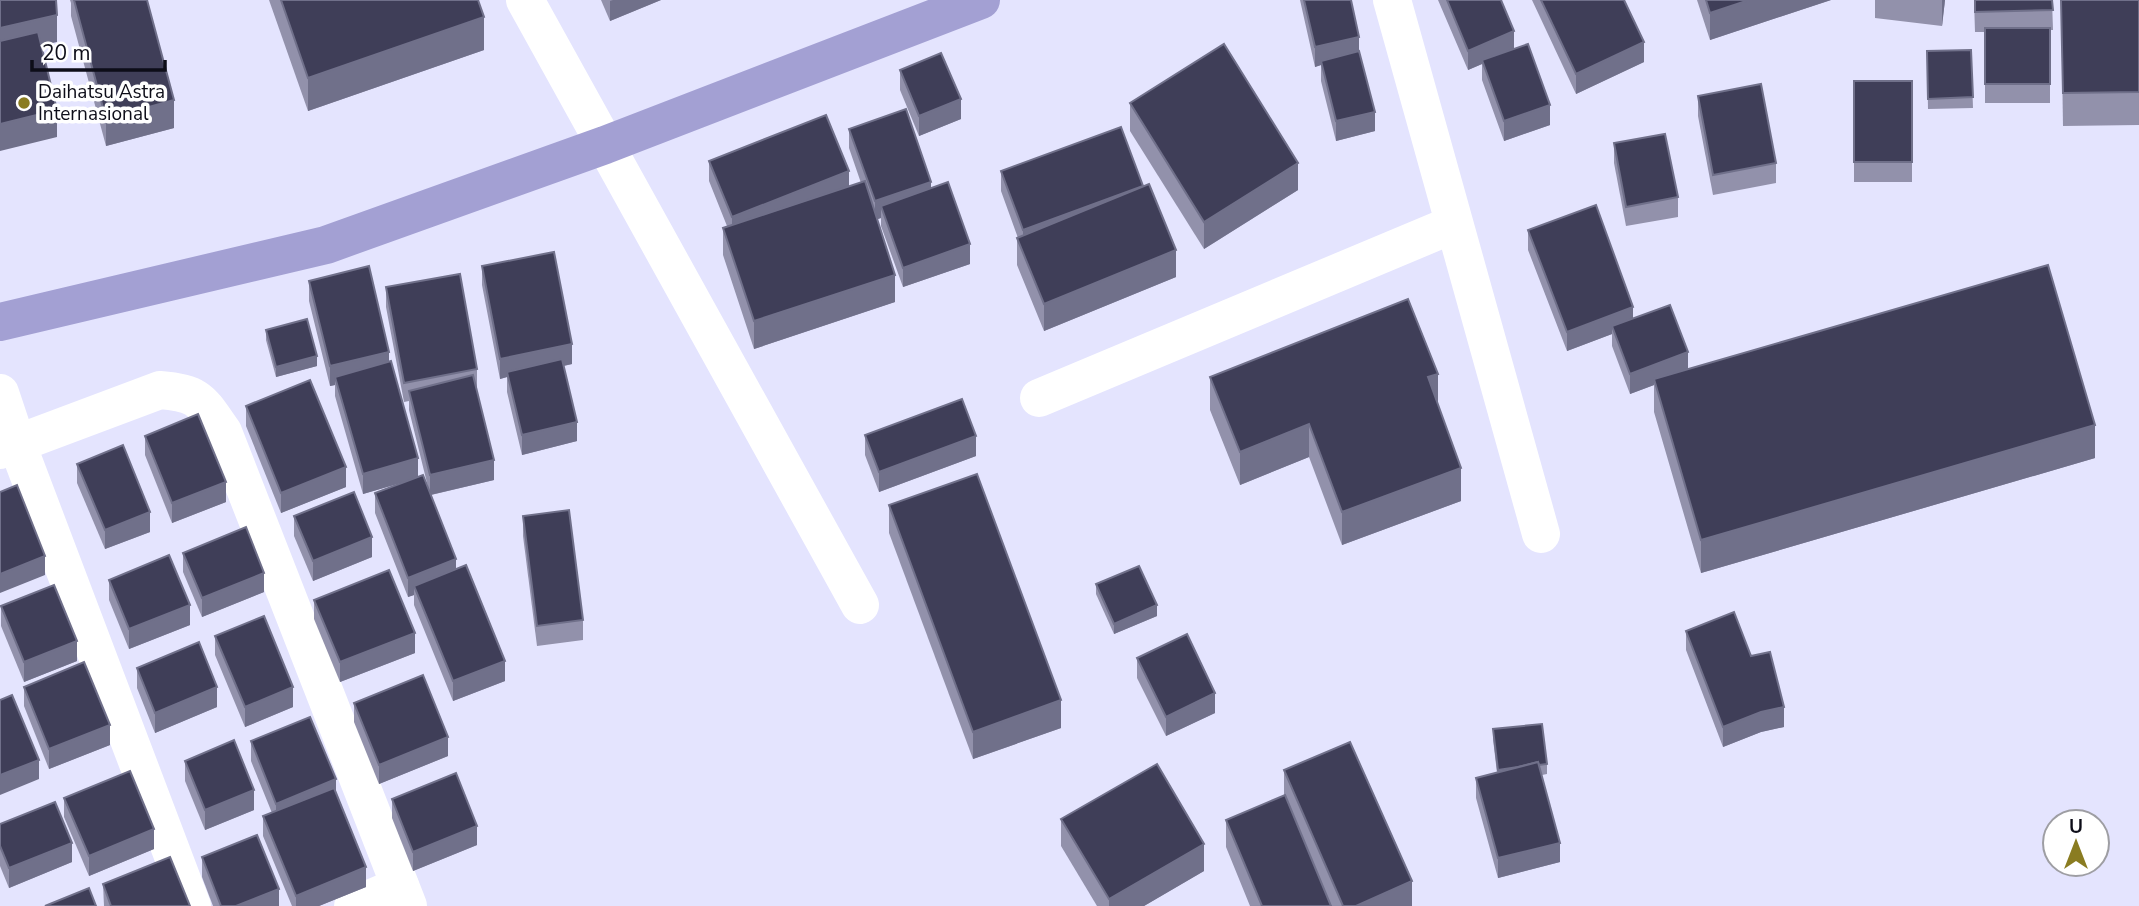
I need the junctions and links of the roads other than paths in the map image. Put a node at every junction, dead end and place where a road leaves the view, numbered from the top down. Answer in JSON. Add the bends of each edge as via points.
{"nodes":[{"id":1,"x":525,"y":0,"type":"edge"},
{"id":2,"x":981,"y":0,"type":"edge"},
{"id":3,"x":1392,"y":0,"type":"edge"},
{"id":4,"x":605,"y":145,"type":"junction"},
{"id":5,"x":1454,"y":224,"type":"junction"},
{"id":6,"x":0,"y":322,"type":"edge"},
{"id":7,"x":0,"y":393,"type":"edge"},
{"id":8,"x":1039,"y":398,"type":"dead end"},
{"id":9,"x":8,"y":447,"type":"edge"},
{"id":10,"x":1541,"y":534,"type":"dead end"},
{"id":11,"x":860,"y":605,"type":"dead end"},
{"id":12,"x":404,"y":896,"type":"edge"},
{"id":13,"x":192,"y":906,"type":"edge"},
{"id":14,"x":353,"y":906,"type":"edge"}],
"edges":[{"from":1,"to":4,"type":"street"},
{"from":2,"to":4,"type":"highway"},
{"from":3,"to":5,"type":"street"},
{"from":4,"to":6,"type":"highway","via":[[326,245]]},
{"from":4,"to":11,"type":"street"},
{"from":5,"to":8,"type":"street"},
{"from":5,"to":10,"type":"street"},
{"from":7,"to":9,"type":"street"},
{"from":9,"to":12,"type":"street","via":[[160,390],[183,392],[200,400],[223,432]]},
{"from":9,"to":13,"type":"street"},
{"from":12,"to":14,"type":"street"}]}
